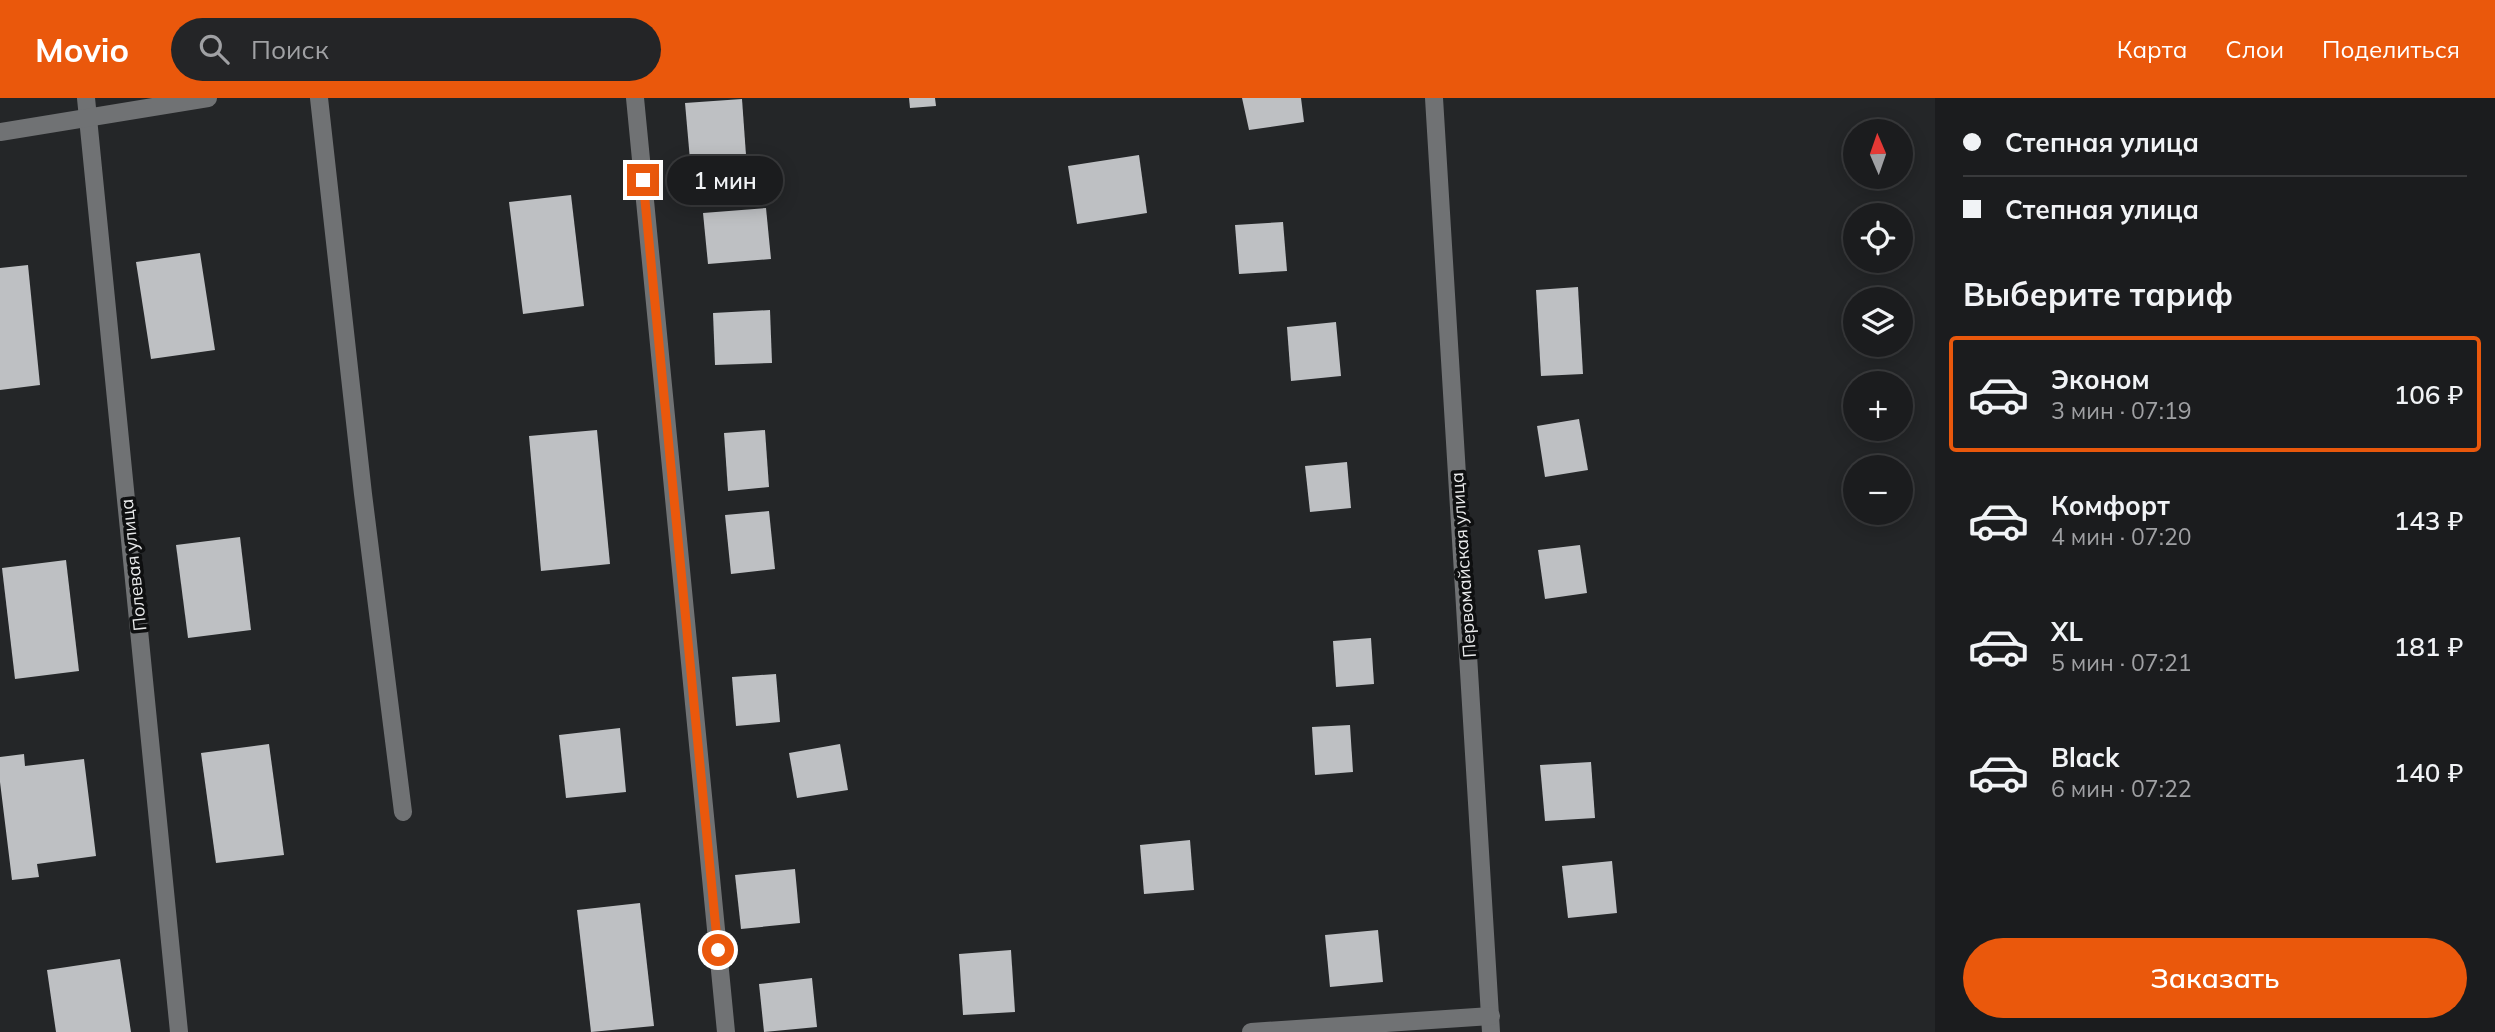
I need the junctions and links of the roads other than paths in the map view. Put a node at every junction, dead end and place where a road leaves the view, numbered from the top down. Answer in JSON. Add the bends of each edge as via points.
{"nodes":[{"id":1,"x":86,"y":98,"type":"edge"},
{"id":2,"x":208,"y":98,"type":"edge"},
{"id":3,"x":319,"y":98,"type":"edge"},
{"id":4,"x":635,"y":98,"type":"edge"},
{"id":5,"x":1434,"y":98,"type":"edge"},
{"id":6,"x":88,"y":118,"type":"junction"},
{"id":7,"x":0,"y":132,"type":"edge"},
{"id":8,"x":403,"y":812,"type":"dead end"},
{"id":9,"x":1491,"y":1024,"type":"edge"},
{"id":10,"x":179,"y":1032,"type":"edge"},
{"id":11,"x":726,"y":1032,"type":"edge"},
{"id":12,"x":1251,"y":1032,"type":"edge"}],
"edges":[{"from":1,"to":6,"type":"street","name":"Полевая улица"},
{"from":2,"to":6,"type":"street"},
{"from":3,"to":8,"type":"street"},
{"from":4,"to":11,"type":"street"},
{"from":5,"to":9,"type":"street","name":"Первомайская улица"},
{"from":6,"to":7,"type":"street"},
{"from":6,"to":10,"type":"street","name":"Полевая улица"},
{"from":9,"to":12,"type":"street"}]}
